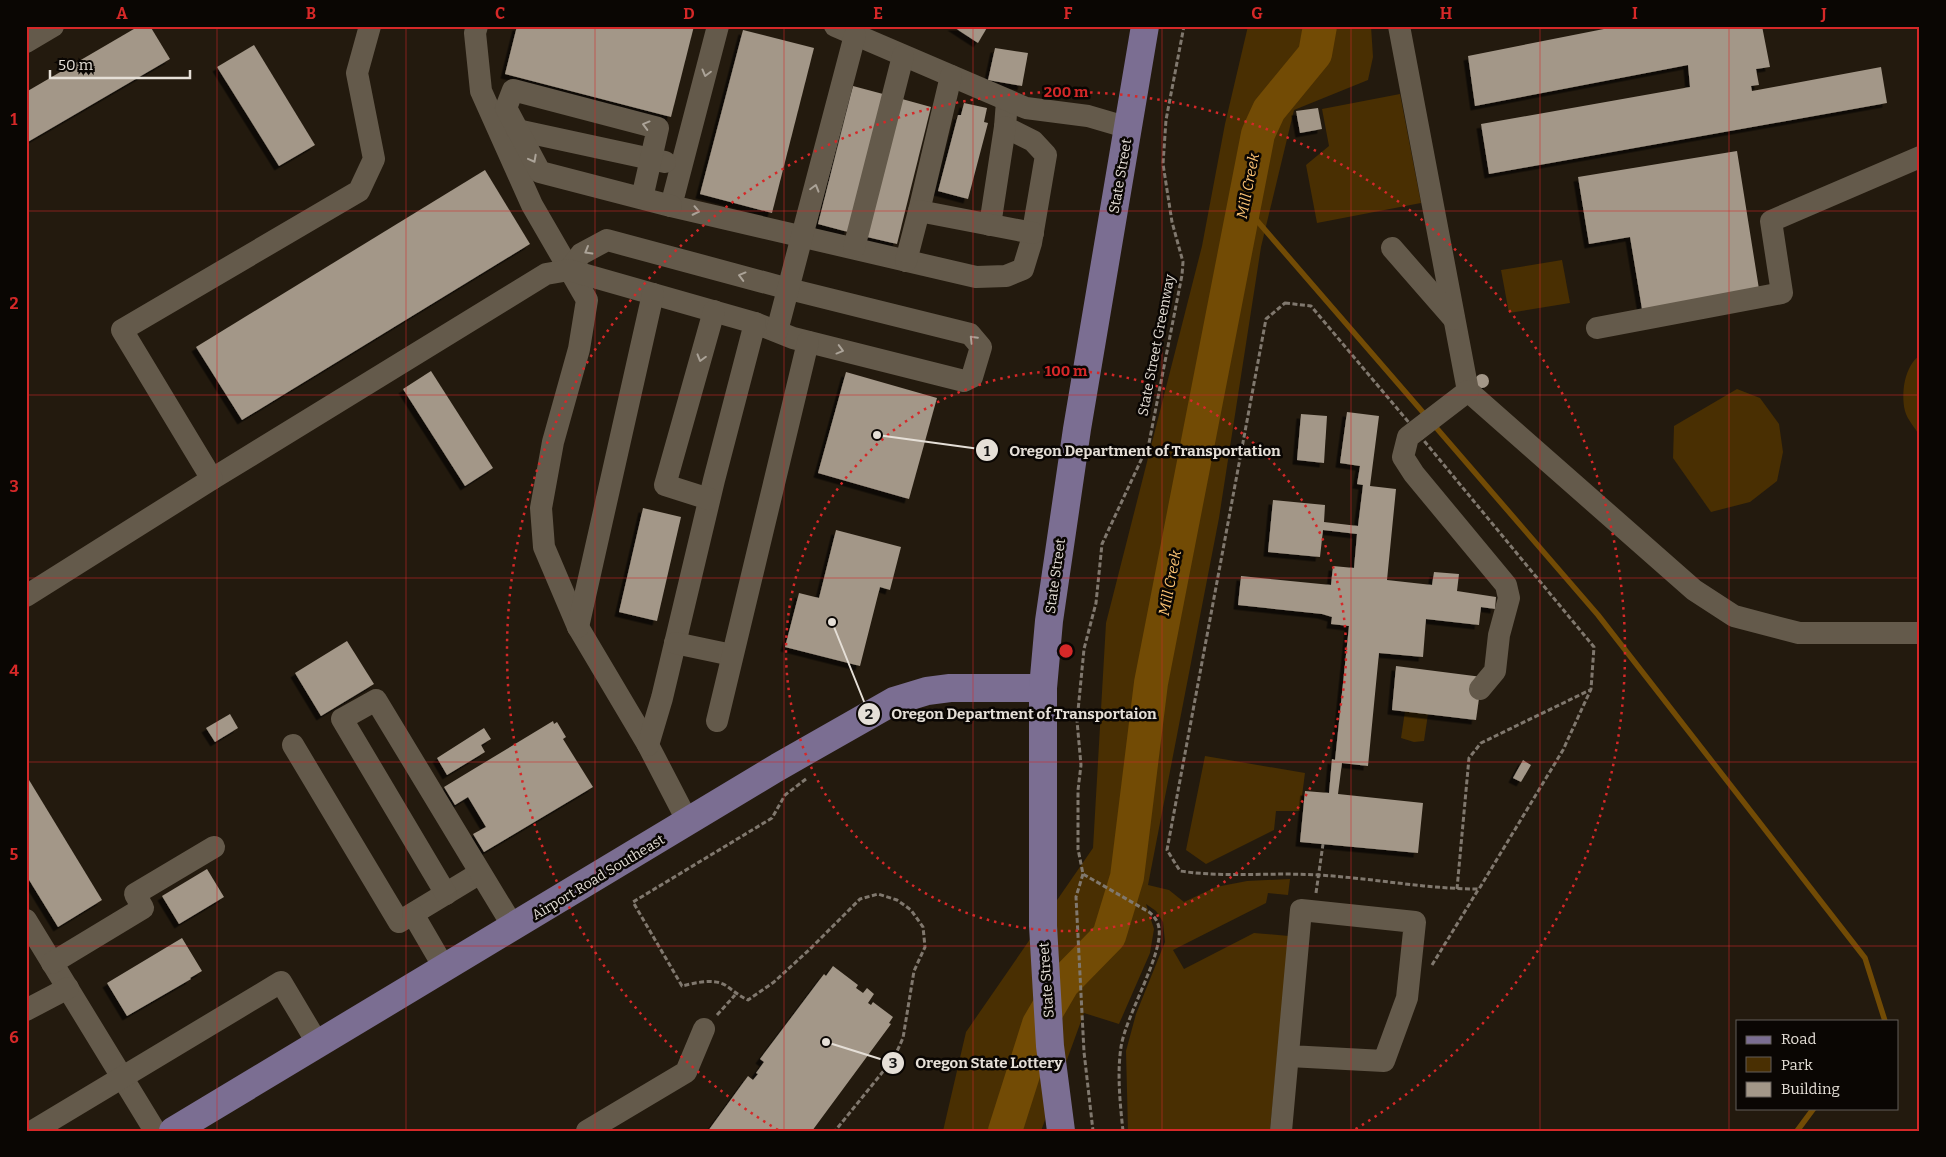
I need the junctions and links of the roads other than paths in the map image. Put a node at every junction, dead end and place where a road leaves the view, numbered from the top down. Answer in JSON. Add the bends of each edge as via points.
{"nodes":[{"id":1,"x":53,"y":26,"type":"edge"},
{"id":2,"x":370,"y":26,"type":"edge"},
{"id":3,"x":477,"y":26,"type":"edge"},
{"id":4,"x":718,"y":26,"type":"edge"},
{"id":5,"x":1145,"y":26,"type":"edge"},
{"id":6,"x":1399,"y":26,"type":"edge"},
{"id":7,"x":845,"y":31,"type":"edge"},
{"id":8,"x":26,"y":42,"type":"edge"},
{"id":9,"x":903,"y":56,"type":"junction"},
{"id":10,"x":950,"y":76,"type":"junction"},
{"id":11,"x":1008,"y":101,"type":"junction"},
{"id":12,"x":1005,"y":127,"type":"junction"},
{"id":13,"x":1129,"y":128,"type":"junction"},
{"id":14,"x":517,"y":130,"type":"junction"},
{"id":15,"x":1920,"y":157,"type":"edge"},
{"id":16,"x":651,"y":159,"type":"junction"},
{"id":17,"x":681,"y":166,"type":"junction"},
{"id":18,"x":642,"y":198,"type":"junction"},
{"id":19,"x":671,"y":206,"type":"junction"},
{"id":20,"x":919,"y":211,"type":"junction"},
{"id":21,"x":990,"y":225,"type":"junction"},
{"id":22,"x":1033,"y":233,"type":"junction"},
{"id":23,"x":801,"y":234,"type":"junction"},
{"id":24,"x":854,"y":248,"type":"junction"},
{"id":25,"x":1392,"y":248,"type":"dead end"},
{"id":26,"x":906,"y":261,"type":"junction"},
{"id":27,"x":569,"y":270,"type":"junction"},
{"id":28,"x":797,"y":291,"type":"junction"},
{"id":29,"x":653,"y":294,"type":"junction"},
{"id":30,"x":714,"y":311,"type":"junction"},
{"id":31,"x":1455,"y":319,"type":"junction"},
{"id":32,"x":755,"y":323,"type":"junction"},
{"id":33,"x":1597,"y":328,"type":"dead end"},
{"id":34,"x":793,"y":337,"type":"junction"},
{"id":35,"x":1468,"y":391,"type":"junction"},
{"id":36,"x":212,"y":479,"type":"junction"},
{"id":37,"x":710,"y":499,"type":"junction"},
{"id":38,"x":26,"y":596,"type":"edge"},
{"id":39,"x":578,"y":627,"type":"junction"},
{"id":40,"x":1920,"y":633,"type":"edge"},
{"id":41,"x":675,"y":643,"type":"junction"},
{"id":42,"x":732,"y":655,"type":"junction"},
{"id":43,"x":1043,"y":688,"type":"junction"},
{"id":44,"x":1480,"y":689,"type":"dead end"},
{"id":45,"x":717,"y":721,"type":"dead end"},
{"id":46,"x":293,"y":745,"type":"dead end"},
{"id":47,"x":648,"y":745,"type":"junction"},
{"id":48,"x":688,"y":822,"type":"junction"},
{"id":49,"x":214,"y":847,"type":"dead end"},
{"id":50,"x":480,"y":873,"type":"junction"},
{"id":51,"x":446,"y":894,"type":"junction"},
{"id":52,"x":413,"y":914,"type":"junction"},
{"id":53,"x":26,"y":920,"type":"edge"},
{"id":54,"x":514,"y":928,"type":"junction"},
{"id":55,"x":52,"y":963,"type":"junction"},
{"id":56,"x":445,"y":969,"type":"junction"},
{"id":57,"x":68,"y":988,"type":"junction"},
{"id":58,"x":26,"y":1010,"type":"edge"},
{"id":59,"x":704,"y":1030,"type":"road end"},
{"id":60,"x":318,"y":1044,"type":"junction"},
{"id":61,"x":1289,"y":1056,"type":"junction"},
{"id":62,"x":122,"y":1077,"type":"junction"},
{"id":63,"x":1059,"y":1119,"type":"edge"},
{"id":64,"x":33,"y":1131,"type":"edge"},
{"id":65,"x":155,"y":1131,"type":"edge"},
{"id":66,"x":173,"y":1131,"type":"edge"},
{"id":67,"x":587,"y":1131,"type":"edge"},
{"id":68,"x":1281,"y":1131,"type":"edge"}],
"edges":[{"from":1,"to":8,"type":"lane"},
{"from":2,"to":36,"type":"lane","via":[[357,73],[374,159],[359,191],[122,330]]},
{"from":3,"to":27,"type":"lane","via":[[481,91],[532,204]]},
{"from":4,"to":17,"type":"lane","one_way":true},
{"from":5,"to":13,"type":"main road","name":"State Street"},
{"from":6,"to":31,"type":"lane"},
{"from":7,"to":9,"type":"lane"},
{"from":23,"to":7,"type":"lane","one_way":true,"via":[[816,187]]},
{"from":9,"to":10,"type":"lane"},
{"from":9,"to":24,"type":"lane"},
{"from":10,"to":11,"type":"lane"},
{"from":10,"to":20,"type":"lane"},
{"from":11,"to":12,"type":"lane"},
{"from":11,"to":13,"type":"lane","via":[[1026,108],[1088,116]]},
{"from":12,"to":21,"type":"lane"},
{"from":12,"to":22,"type":"lane","via":[[1033,141],[1046,155]]},
{"from":13,"to":43,"type":"main road","name":"State Street","via":[[1076,430],[1049,621]]},
{"from":14,"to":16,"type":"lane"},
{"from":16,"to":14,"type":"lane","one_way":true,"via":[[658,128],[512,90],[506,108]]},
{"from":14,"to":18,"type":"lane","one_way":true,"via":[[540,172]]},
{"from":15,"to":33,"type":"lane","via":[[1771,221],[1782,293]]},
{"from":16,"to":17,"type":"lane"},
{"from":16,"to":18,"type":"lane"},
{"from":17,"to":19,"type":"lane"},
{"from":18,"to":19,"type":"lane"},
{"from":19,"to":23,"type":"lane","one_way":true},
{"from":20,"to":21,"type":"lane"},
{"from":20,"to":26,"type":"lane"},
{"from":21,"to":22,"type":"lane"},
{"from":22,"to":26,"type":"lane","via":[[1024,269],[1006,276],[976,277]]},
{"from":23,"to":24,"type":"lane"},
{"from":23,"to":28,"type":"lane"},
{"from":24,"to":26,"type":"lane"},
{"from":25,"to":31,"type":"lane"},
{"from":28,"to":27,"type":"lane","one_way":true,"via":[[607,240],[580,254]]},
{"from":27,"to":29,"type":"lane"},
{"from":27,"to":36,"type":"lane","via":[[546,274]]},
{"from":27,"to":39,"type":"lane","via":[[587,300],[579,348],[552,442],[541,508],[544,547]]},
{"from":28,"to":34,"type":"lane"},
{"from":34,"to":28,"type":"lane","one_way":true,"via":[[964,382],[972,378],[981,346],[970,334]]},
{"from":29,"to":30,"type":"lane"},
{"from":29,"to":39,"type":"lane"},
{"from":30,"to":32,"type":"lane"},
{"from":30,"to":37,"type":"lane","one_way":true,"via":[[665,484]]},
{"from":31,"to":35,"type":"lane"},
{"from":32,"to":34,"type":"lane"},
{"from":32,"to":37,"type":"lane"},
{"from":34,"to":42,"type":"lane"},
{"from":35,"to":40,"type":"lane","via":[[1694,590],[1734,616],[1799,633]]},
{"from":35,"to":44,"type":"lane","via":[[1408,437],[1403,457],[1506,585],[1509,598],[1499,635],[1495,670]]},
{"from":36,"to":38,"type":"lane"},
{"from":37,"to":41,"type":"lane"},
{"from":39,"to":47,"type":"lane"},
{"from":41,"to":42,"type":"lane"},
{"from":41,"to":47,"type":"lane"},
{"from":42,"to":45,"type":"lane"},
{"from":43,"to":48,"type":"main road","name":"Airport Road Southeast","via":[[950,688],[894,701]]},
{"from":43,"to":63,"type":"main road","name":"State Street","via":[[1043,926],[1050,1046]]},
{"from":46,"to":52,"type":"lane","via":[[399,922]]},
{"from":47,"to":48,"type":"lane"},
{"from":48,"to":54,"type":"main road","name":"Airport Road Southeast"},
{"from":49,"to":55,"type":"lane","via":[[135,894],[143,908]]},
{"from":50,"to":51,"type":"lane"},
{"from":50,"to":51,"type":"lane","via":[[376,700],[342,720]]},
{"from":50,"to":54,"type":"lane"},
{"from":51,"to":52,"type":"lane"},
{"from":52,"to":56,"type":"lane"},
{"from":53,"to":55,"type":"lane"},
{"from":54,"to":56,"type":"main road","name":"Airport Road Southeast"},
{"from":55,"to":57,"type":"lane"},
{"from":56,"to":60,"type":"main road","name":"Airport Road Southeast"},
{"from":57,"to":58,"type":"lane"},
{"from":57,"to":62,"type":"lane"},
{"from":59,"to":67,"type":"lane","via":[[686,1072]]},
{"from":60,"to":62,"type":"lane","via":[[281,982]]},
{"from":60,"to":66,"type":"main road","name":"Airport Road Southeast"},
{"from":61,"to":61,"type":"lane","via":[[1301,910],[1415,922],[1407,998],[1384,1061]]},
{"from":61,"to":68,"type":"lane"},
{"from":62,"to":64,"type":"lane"},
{"from":62,"to":65,"type":"lane"}]}
